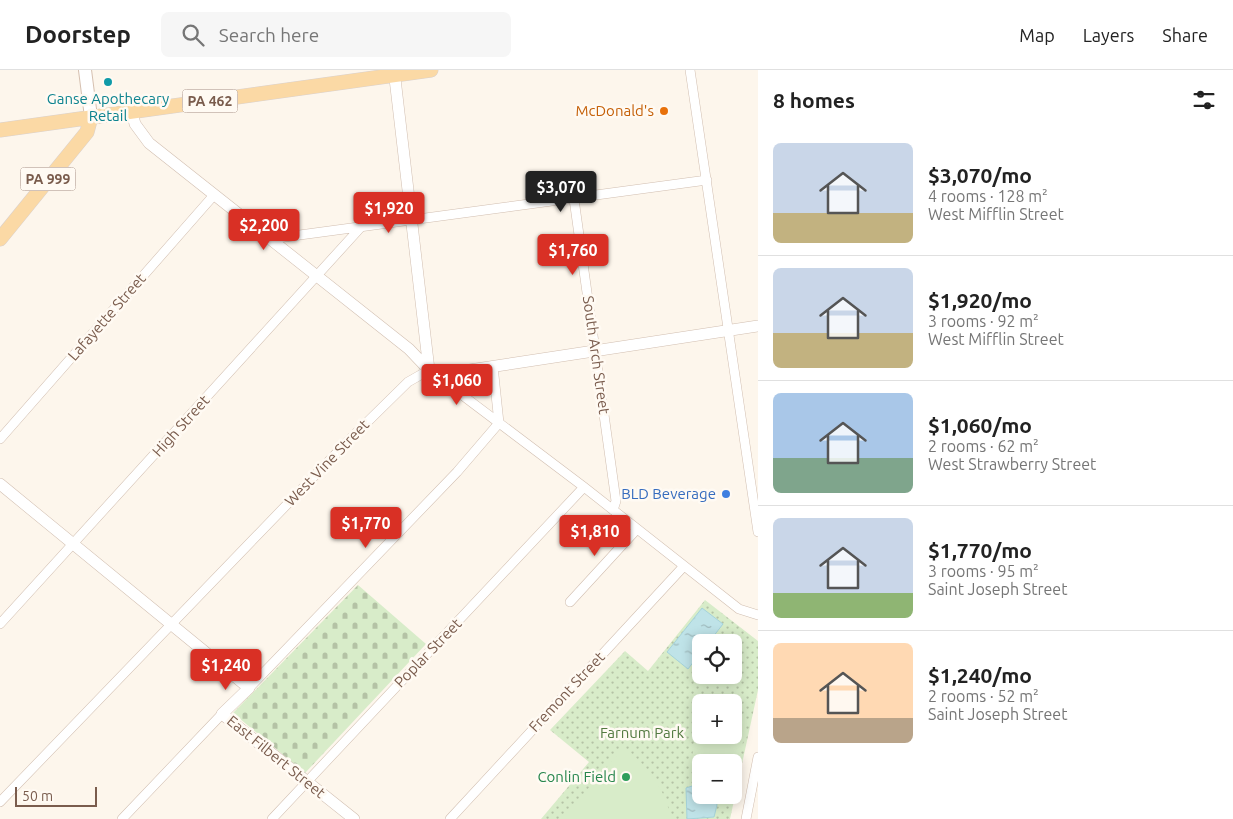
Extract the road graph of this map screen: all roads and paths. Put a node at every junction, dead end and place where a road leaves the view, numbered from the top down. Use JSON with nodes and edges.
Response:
{"nodes":[{"id":1,"x":85,"y":70,"type":"edge"},
{"id":2,"x":431,"y":70,"type":"edge"},
{"id":3,"x":690,"y":70,"type":"edge"},
{"id":4,"x":395,"y":72,"type":"edge"},
{"id":5,"x":132,"y":112,"type":"junction"},
{"id":6,"x":91,"y":117,"type":"junction"},
{"id":7,"x":0,"y":130,"type":"edge"},
{"id":8,"x":707,"y":180,"type":"junction"},
{"id":9,"x":214,"y":195,"type":"junction"},
{"id":10,"x":574,"y":199,"type":"junction"},
{"id":11,"x":412,"y":220,"type":"junction"},
{"id":12,"x":361,"y":227,"type":"junction"},
{"id":13,"x":0,"y":239,"type":"edge"},
{"id":14,"x":270,"y":239,"type":"junction"},
{"id":15,"x":317,"y":276,"type":"junction"},
{"id":16,"x":758,"y":326,"type":"edge"},
{"id":17,"x":729,"y":330,"type":"junction"},
{"id":18,"x":595,"y":350,"type":"junction"},
{"id":19,"x":493,"y":366,"type":"junction"},
{"id":20,"x":429,"y":370,"type":"junction"},
{"id":21,"x":499,"y":424,"type":"junction"},
{"id":22,"x":0,"y":439,"type":"edge"},
{"id":23,"x":0,"y":484,"type":"edge"},
{"id":24,"x":584,"y":487,"type":"junction"},
{"id":25,"x":614,"y":510,"type":"junction"},
{"id":26,"x":637,"y":529,"type":"junction"},
{"id":27,"x":758,"y":532,"type":"edge"},
{"id":28,"x":74,"y":545,"type":"junction"},
{"id":29,"x":684,"y":566,"type":"junction"},
{"id":30,"x":570,"y":602,"type":"dead end"},
{"id":31,"x":758,"y":615,"type":"edge"},
{"id":32,"x":0,"y":624,"type":"edge"},
{"id":33,"x":170,"y":624,"type":"junction"},
{"id":34,"x":249,"y":688,"type":"junction"},
{"id":35,"x":222,"y":714,"type":"junction"},
{"id":36,"x":758,"y":757,"type":"edge"},
{"id":37,"x":305,"y":782,"type":"junction"},
{"id":38,"x":0,"y":802,"type":"edge"},
{"id":39,"x":122,"y":819,"type":"edge"},
{"id":40,"x":272,"y":819,"type":"edge"},
{"id":41,"x":354,"y":819,"type":"edge"},
{"id":42,"x":450,"y":819,"type":"edge"},
{"id":43,"x":746,"y":819,"type":"edge"}],
"edges":[{"from":1,"to":6,"type":"main road"},
{"from":2,"to":4,"type":"main road","number":"PA 462"},
{"from":3,"to":8,"type":"street"},
{"from":4,"to":5,"type":"main road","number":"PA 462"},
{"from":4,"to":11,"type":"street"},
{"from":5,"to":6,"type":"main road","number":"PA 462"},
{"from":5,"to":9,"type":"street"},
{"from":6,"to":7,"type":"main road","number":"PA 462"},
{"from":6,"to":13,"type":"main road","number":"PA 999"},
{"from":8,"to":10,"type":"street"},
{"from":8,"to":17,"type":"street"},
{"from":9,"to":14,"type":"street"},
{"from":9,"to":22,"type":"street","name":"Lafayette Street"},
{"from":10,"to":11,"type":"street"},
{"from":10,"to":18,"type":"street","name":"South Arch Street"},
{"from":11,"to":12,"type":"street"},
{"from":11,"to":20,"type":"street"},
{"from":12,"to":14,"type":"street"},
{"from":12,"to":15,"type":"street","name":"High Street"},
{"from":14,"to":15,"type":"street"},
{"from":15,"to":20,"type":"street"},
{"from":15,"to":28,"type":"street","name":"High Street"},
{"from":16,"to":17,"type":"street"},
{"from":17,"to":18,"type":"street"},
{"from":17,"to":27,"type":"street"},
{"from":18,"to":19,"type":"street"},
{"from":18,"to":25,"type":"street","name":"South Arch Street"},
{"from":19,"to":20,"type":"street"},
{"from":19,"to":21,"type":"street"},
{"from":20,"to":21,"type":"street"},
{"from":20,"to":33,"type":"street","name":"West Vine Street"},
{"from":21,"to":24,"type":"street"},
{"from":21,"to":34,"type":"street"},
{"from":23,"to":28,"type":"street"},
{"from":24,"to":25,"type":"street"},
{"from":24,"to":37,"type":"street","name":"Poplar Street"},
{"from":25,"to":26,"type":"street"},
{"from":26,"to":29,"type":"street"},
{"from":26,"to":30,"type":"street"},
{"from":28,"to":32,"type":"street","name":"High Street"},
{"from":28,"to":33,"type":"street"},
{"from":29,"to":31,"type":"street"},
{"from":29,"to":42,"type":"street","name":"Fremont Street"},
{"from":33,"to":34,"type":"street"},
{"from":33,"to":38,"type":"street","name":"West Vine Street"},
{"from":34,"to":35,"type":"street"},
{"from":35,"to":37,"type":"street","name":"East Filbert Street"},
{"from":35,"to":39,"type":"street"},
{"from":36,"to":43,"type":"street"},
{"from":37,"to":40,"type":"street","name":"Poplar Street"},
{"from":37,"to":41,"type":"street","name":"East Filbert Street"}]}
